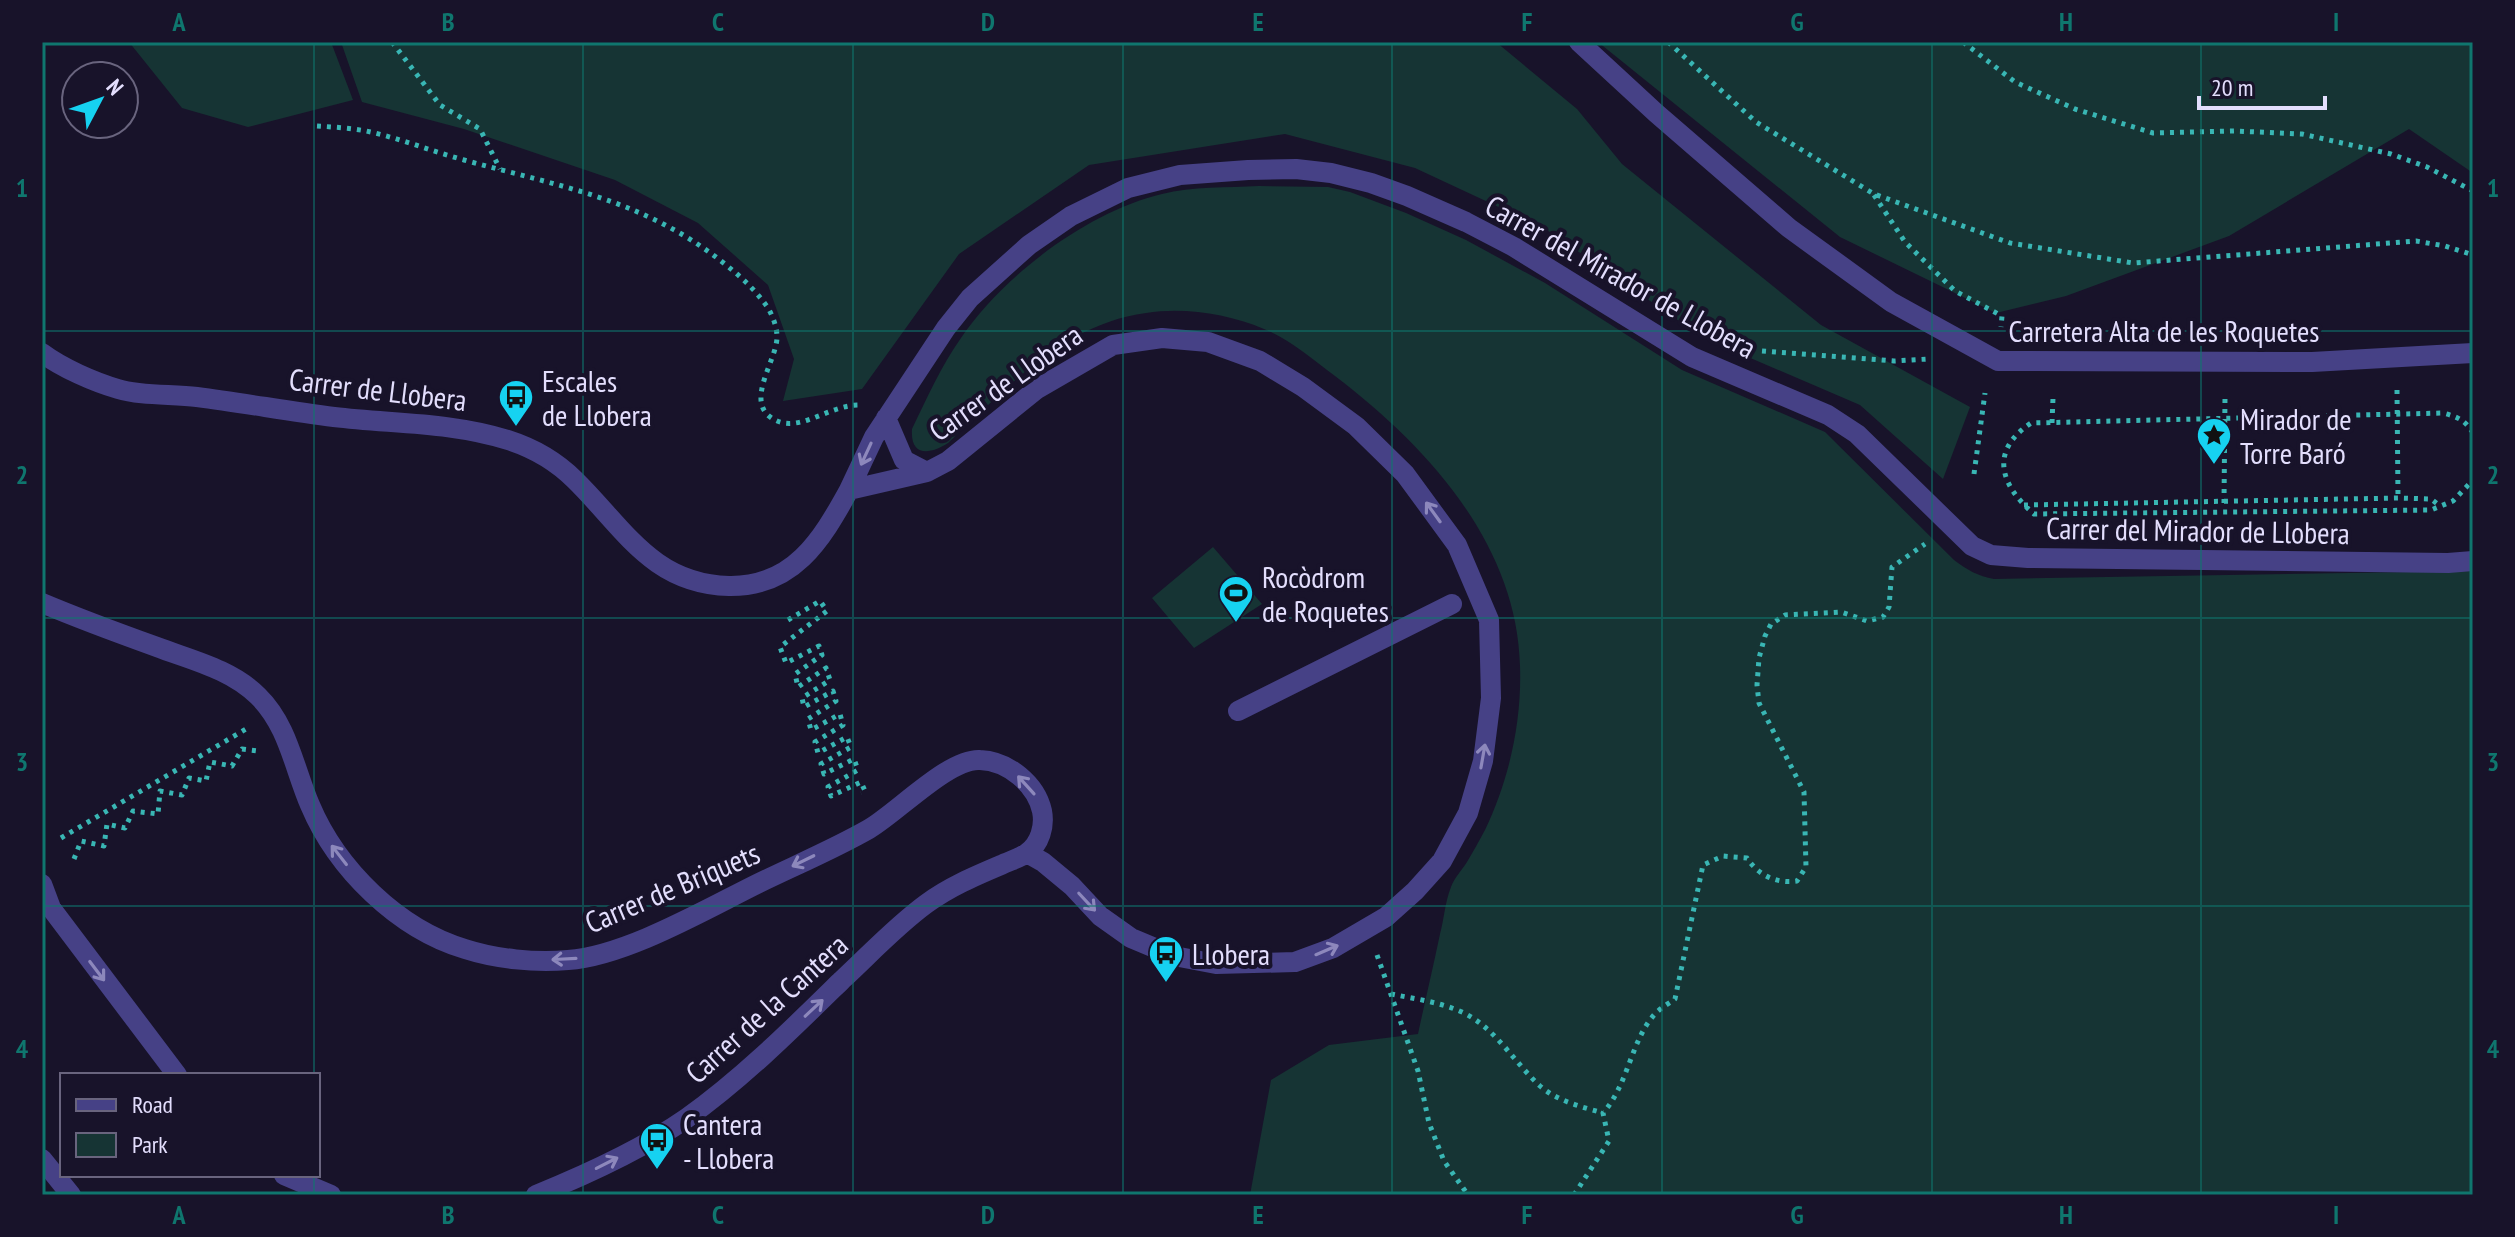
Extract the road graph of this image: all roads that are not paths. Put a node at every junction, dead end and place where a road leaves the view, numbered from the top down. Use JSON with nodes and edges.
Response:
{"nodes":[{"id":1,"x":1579,"y":42,"type":"edge"},
{"id":2,"x":42,"y":353,"type":"edge"},
{"id":3,"x":2473,"y":353,"type":"edge"},
{"id":4,"x":886,"y":418,"type":"junction"},
{"id":5,"x":927,"y":472,"type":"junction"},
{"id":6,"x":849,"y":490,"type":"junction"},
{"id":7,"x":2473,"y":561,"type":"edge"},
{"id":8,"x":42,"y":603,"type":"edge"},
{"id":9,"x":1452,"y":604,"type":"dead end"},
{"id":10,"x":1238,"y":711,"type":"dead end"},
{"id":11,"x":1027,"y":853,"type":"junction"},
{"id":12,"x":42,"y":884,"type":"edge"},
{"id":13,"x":46,"y":913,"type":"edge"},
{"id":14,"x":175,"y":1073,"type":"edge"},
{"id":15,"x":42,"y":1159,"type":"edge"},
{"id":16,"x":289,"y":1177,"type":"edge"},
{"id":17,"x":71,"y":1195,"type":"edge"},
{"id":18,"x":331,"y":1195,"type":"edge"},
{"id":19,"x":536,"y":1195,"type":"edge"}],
"edges":[{"from":1,"to":3,"type":"street","name":"Carretera Alta de les Roquetes"},
{"from":2,"to":6,"type":"street","name":"Carrer de Llobera"},
{"from":4,"to":5,"type":"street"},
{"from":4,"to":6,"type":"street","name":"Carrer del Mirador de Llobera","one_way":true},
{"from":4,"to":7,"type":"street","name":"Carrer del Mirador de Llobera"},
{"from":5,"to":6,"type":"street","name":"Carrer de Llobera"},
{"from":11,"to":5,"type":"street","name":"Carrer de Llobera","one_way":true},
{"from":11,"to":8,"type":"street","name":"Carrer de Briquets","one_way":true},
{"from":9,"to":10,"type":"street"},
{"from":19,"to":11,"type":"street","name":"Carrer de la Cantera","one_way":true},
{"from":12,"to":13,"type":"street"},
{"from":13,"to":14,"type":"street","one_way":true},
{"from":15,"to":17,"type":"street"},
{"from":16,"to":18,"type":"street"}]}
